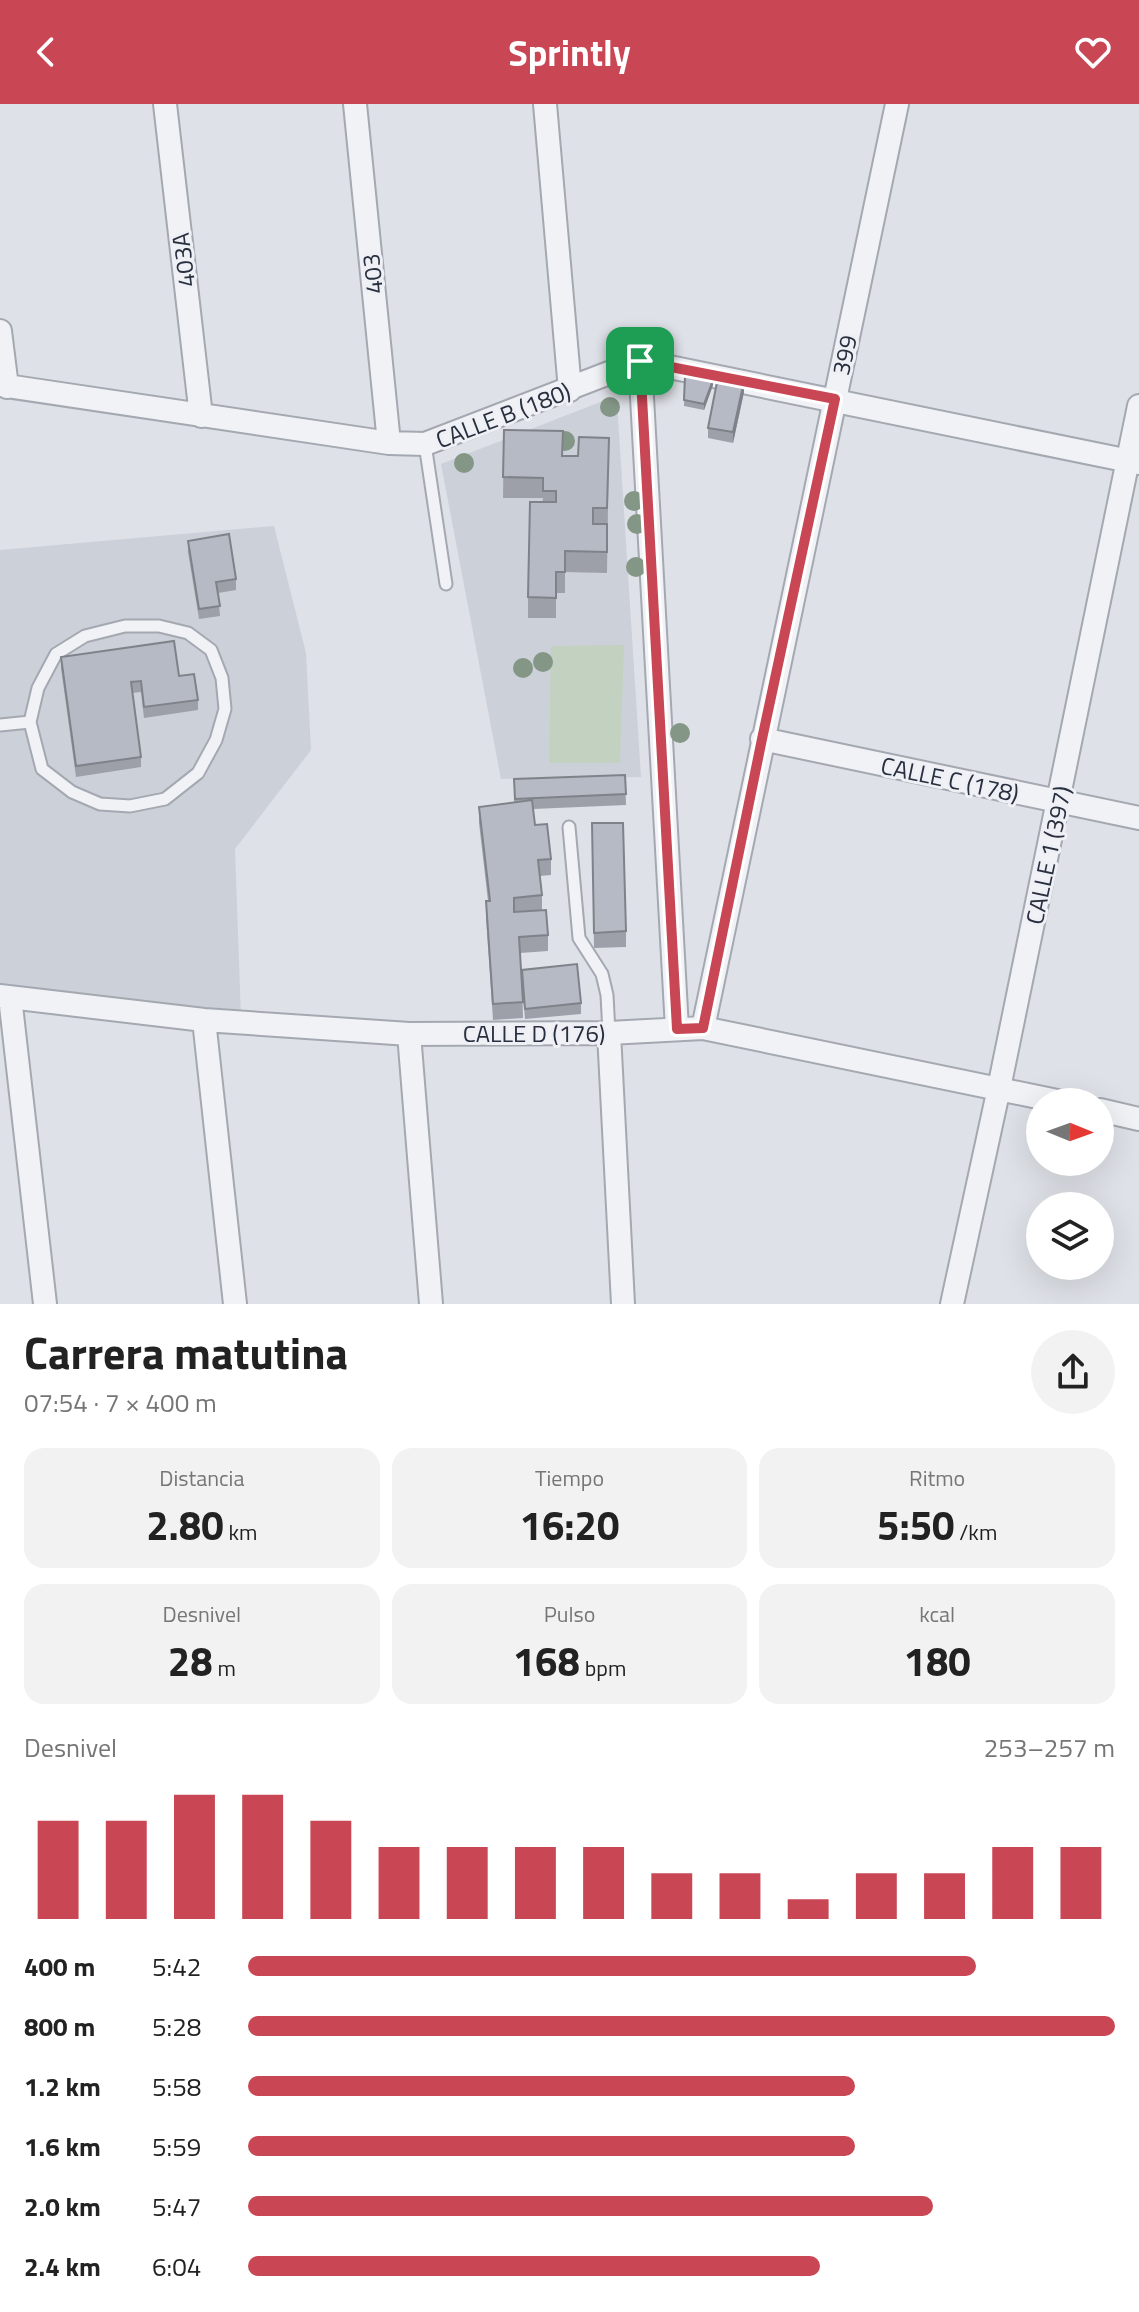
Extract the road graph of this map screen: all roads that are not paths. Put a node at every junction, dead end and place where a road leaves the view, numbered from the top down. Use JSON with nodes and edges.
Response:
{"nodes":[{"id":1,"x":165,"y":104,"type":"edge"},
{"id":2,"x":355,"y":104,"type":"edge"},
{"id":3,"x":545,"y":104,"type":"edge"},
{"id":4,"x":897,"y":104,"type":"edge"},
{"id":5,"x":0,"y":331,"type":"edge"},
{"id":6,"x":640,"y":361,"type":"junction"},
{"id":7,"x":4,"y":386,"type":"edge"},
{"id":8,"x":570,"y":390,"type":"junction"},
{"id":9,"x":835,"y":399,"type":"junction"},
{"id":10,"x":1139,"y":406,"type":"edge"},
{"id":11,"x":201,"y":416,"type":"junction"},
{"id":12,"x":389,"y":443,"type":"junction"},
{"id":13,"x":425,"y":444,"type":"junction"},
{"id":14,"x":1133,"y":461,"type":"edge"},
{"id":15,"x":446,"y":584,"type":"dead end"},
{"id":16,"x":30,"y":722,"type":"junction"},
{"id":17,"x":0,"y":725,"type":"edge"},
{"id":18,"x":762,"y":739,"type":"junction"},
{"id":19,"x":1059,"y":801,"type":"junction"},
{"id":20,"x":1139,"y":818,"type":"edge"},
{"id":21,"x":569,"y":827,"type":"dead end"},
{"id":22,"x":5,"y":997,"type":"edge"},
{"id":23,"x":204,"y":1020,"type":"junction"},
{"id":24,"x":703,"y":1028,"type":"junction"},
{"id":25,"x":677,"y":1029,"type":"junction"},
{"id":26,"x":609,"y":1033,"type":"junction"},
{"id":27,"x":409,"y":1034,"type":"junction"},
{"id":28,"x":999,"y":1088,"type":"junction"},
{"id":29,"x":1026,"y":1094,"type":"edge"},
{"id":30,"x":1114,"y":1113,"type":"edge"},
{"id":31,"x":1139,"y":1119,"type":"edge"},
{"id":32,"x":45,"y":1304,"type":"edge"},
{"id":33,"x":235,"y":1304,"type":"edge"},
{"id":34,"x":431,"y":1304,"type":"edge"},
{"id":35,"x":623,"y":1304,"type":"edge"},
{"id":36,"x":952,"y":1304,"type":"edge"}],
"edges":[{"from":1,"to":11,"type":"street","name":"403A"},
{"from":2,"to":12,"type":"street","name":"403"},
{"from":3,"to":8,"type":"street"},
{"from":4,"to":9,"type":"street","name":"399"},
{"from":5,"to":7,"type":"street"},
{"from":6,"to":8,"type":"street","name":"CALLE B (180)"},
{"from":6,"to":9,"type":"street"},
{"from":6,"to":25,"type":"street"},
{"from":7,"to":11,"type":"street","name":"CALLE B (180)"},
{"from":8,"to":13,"type":"street","name":"CALLE B (180)"},
{"from":9,"to":14,"type":"street"},
{"from":9,"to":18,"type":"street","name":"399"},
{"from":10,"to":14,"type":"street","name":"CALLE 1 (397)"},
{"from":11,"to":12,"type":"street","name":"CALLE B (180)"},
{"from":12,"to":13,"type":"street","name":"CALLE B (180)"},
{"from":13,"to":15,"type":"lane"},
{"from":14,"to":19,"type":"street","name":"CALLE 1 (397)"},
{"from":16,"to":16,"type":"lane"},
{"from":16,"to":17,"type":"lane"},
{"from":18,"to":19,"type":"street","name":"CALLE C (178)"},
{"from":18,"to":24,"type":"street","name":"399"},
{"from":19,"to":20,"type":"street","name":"CALLE C (178)"},
{"from":19,"to":28,"type":"street","name":"CALLE 1 (397)"},
{"from":21,"to":26,"type":"lane"},
{"from":22,"to":23,"type":"street","name":"CALLE D (176)"},
{"from":22,"to":32,"type":"street"},
{"from":23,"to":27,"type":"street","name":"CALLE D (176)"},
{"from":23,"to":33,"type":"street"},
{"from":24,"to":25,"type":"street","name":"CALLE D (176)"},
{"from":24,"to":28,"type":"street","name":"CALLE D (176)"},
{"from":25,"to":26,"type":"street","name":"CALLE D (176)"},
{"from":26,"to":27,"type":"street","name":"CALLE D (176)"},
{"from":26,"to":35,"type":"street"},
{"from":27,"to":34,"type":"street"},
{"from":28,"to":29,"type":"street","name":"CALLE D (176)"},
{"from":28,"to":36,"type":"street","name":"CALLE 1 (397)"},
{"from":30,"to":31,"type":"street"}]}
